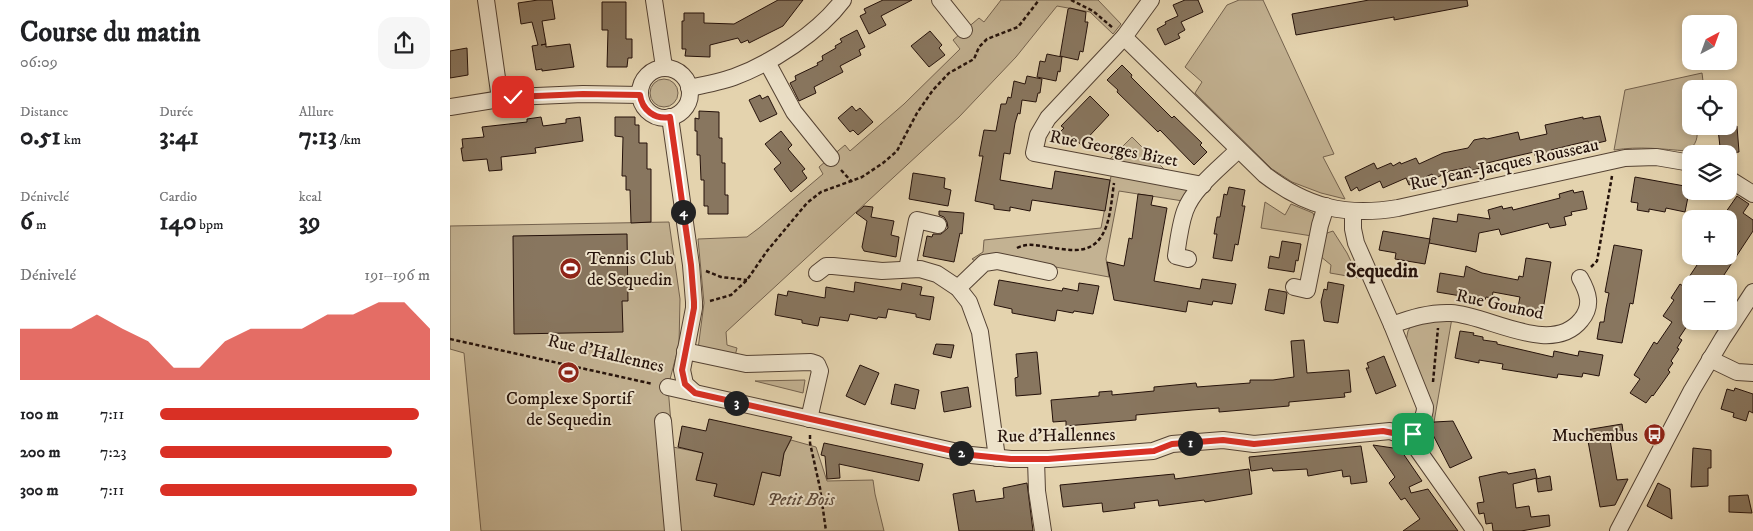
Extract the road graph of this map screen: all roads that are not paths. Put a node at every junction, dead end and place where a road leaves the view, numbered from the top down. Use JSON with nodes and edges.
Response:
{"nodes":[{"id":1,"x":486,"y":0,"type":"edge"},
{"id":2,"x":654,"y":0,"type":"edge"},
{"id":3,"x":843,"y":0,"type":"edge"},
{"id":4,"x":940,"y":0,"type":"edge"},
{"id":5,"x":1151,"y":0,"type":"edge"},
{"id":6,"x":964,"y":30,"type":"dead end"},
{"id":7,"x":1124,"y":37,"type":"junction"},
{"id":8,"x":767,"y":62,"type":"junction"},
{"id":9,"x":664,"y":67,"type":"junction"},
{"id":10,"x":690,"y":88,"type":"junction"},
{"id":11,"x":640,"y":95,"type":"junction"},
{"id":12,"x":500,"y":99,"type":"junction"},
{"id":13,"x":450,"y":107,"type":"edge"},
{"id":14,"x":670,"y":117,"type":"junction"},
{"id":15,"x":1238,"y":150,"type":"junction"},
{"id":16,"x":830,"y":158,"type":"dead end"},
{"id":17,"x":1682,"y":162,"type":"edge"},
{"id":18,"x":1737,"y":184,"type":"edge"},
{"id":19,"x":1202,"y":185,"type":"junction"},
{"id":20,"x":1753,"y":194,"type":"edge"},
{"id":21,"x":1326,"y":206,"type":"junction"},
{"id":22,"x":1353,"y":212,"type":"junction"},
{"id":23,"x":938,"y":225,"type":"dead end"},
{"id":24,"x":1188,"y":259,"type":"dead end"},
{"id":25,"x":907,"y":269,"type":"junction"},
{"id":26,"x":1049,"y":272,"type":"dead end"},
{"id":27,"x":816,"y":273,"type":"dead end"},
{"id":28,"x":1580,"y":278,"type":"road end"},
{"id":29,"x":1294,"y":287,"type":"dead end"},
{"id":30,"x":958,"y":288,"type":"junction"},
{"id":31,"x":1753,"y":292,"type":"edge"},
{"id":32,"x":1392,"y":325,"type":"junction"},
{"id":33,"x":685,"y":351,"type":"junction"},
{"id":34,"x":1710,"y":359,"type":"junction"},
{"id":35,"x":1753,"y":373,"type":"edge"},
{"id":36,"x":668,"y":387,"type":"road end"},
{"id":37,"x":695,"y":393,"type":"junction"},
{"id":38,"x":809,"y":419,"type":"junction"},
{"id":39,"x":663,"y":421,"type":"dead end"},
{"id":40,"x":1410,"y":440,"type":"junction"},
{"id":41,"x":997,"y":458,"type":"junction"},
{"id":42,"x":1036,"y":460,"type":"junction"},
{"id":43,"x":673,"y":531,"type":"edge"},
{"id":44,"x":1043,"y":531,"type":"edge"},
{"id":45,"x":1475,"y":531,"type":"edge"},
{"id":46,"x":1618,"y":531,"type":"edge"}],
"edges":[{"from":1,"to":12,"type":"street"},
{"from":2,"to":9,"type":"street"},
{"from":3,"to":8,"type":"street"},
{"from":4,"to":6,"type":"street"},
{"from":5,"to":7,"type":"street","name":"Rue Georges Bizet"},
{"from":7,"to":15,"type":"street","name":"Rue Jean-Jacques Rousseau"},
{"from":7,"to":19,"type":"street","name":"Rue Georges Bizet"},
{"from":8,"to":10,"type":"street"},
{"from":8,"to":16,"type":"street"},
{"from":9,"to":10,"type":"street"},
{"from":9,"to":11,"type":"street"},
{"from":10,"to":14,"type":"street"},
{"from":11,"to":12,"type":"street"},
{"from":11,"to":14,"type":"street"},
{"from":12,"to":13,"type":"street"},
{"from":14,"to":33,"type":"street"},
{"from":15,"to":19,"type":"street"},
{"from":15,"to":21,"type":"street","name":"Rue Jean-Jacques Rousseau"},
{"from":17,"to":22,"type":"street","name":"Rue Jean-Jacques Rousseau"},
{"from":18,"to":20,"type":"street"},
{"from":19,"to":24,"type":"street"},
{"from":21,"to":22,"type":"street","name":"Rue Jean-Jacques Rousseau"},
{"from":21,"to":29,"type":"street"},
{"from":22,"to":32,"type":"street"},
{"from":23,"to":25,"type":"street"},
{"from":25,"to":27,"type":"street"},
{"from":25,"to":30,"type":"street"},
{"from":26,"to":30,"type":"street"},
{"from":28,"to":32,"type":"street","name":"Rue Gounod"},
{"from":30,"to":41,"type":"street"},
{"from":31,"to":34,"type":"street"},
{"from":32,"to":40,"type":"street"},
{"from":33,"to":37,"type":"street"},
{"from":33,"to":38,"type":"street"},
{"from":34,"to":35,"type":"street"},
{"from":34,"to":46,"type":"street"},
{"from":36,"to":37,"type":"street","name":"Rue d'Hallennes"},
{"from":37,"to":38,"type":"street","name":"Rue d'Hallennes"},
{"from":38,"to":41,"type":"street","name":"Rue d'Hallennes"},
{"from":39,"to":43,"type":"street"},
{"from":40,"to":42,"type":"street","name":"Rue d'Hallennes"},
{"from":40,"to":45,"type":"street"},
{"from":41,"to":42,"type":"street","name":"Rue d'Hallennes"},
{"from":42,"to":44,"type":"street"}]}
